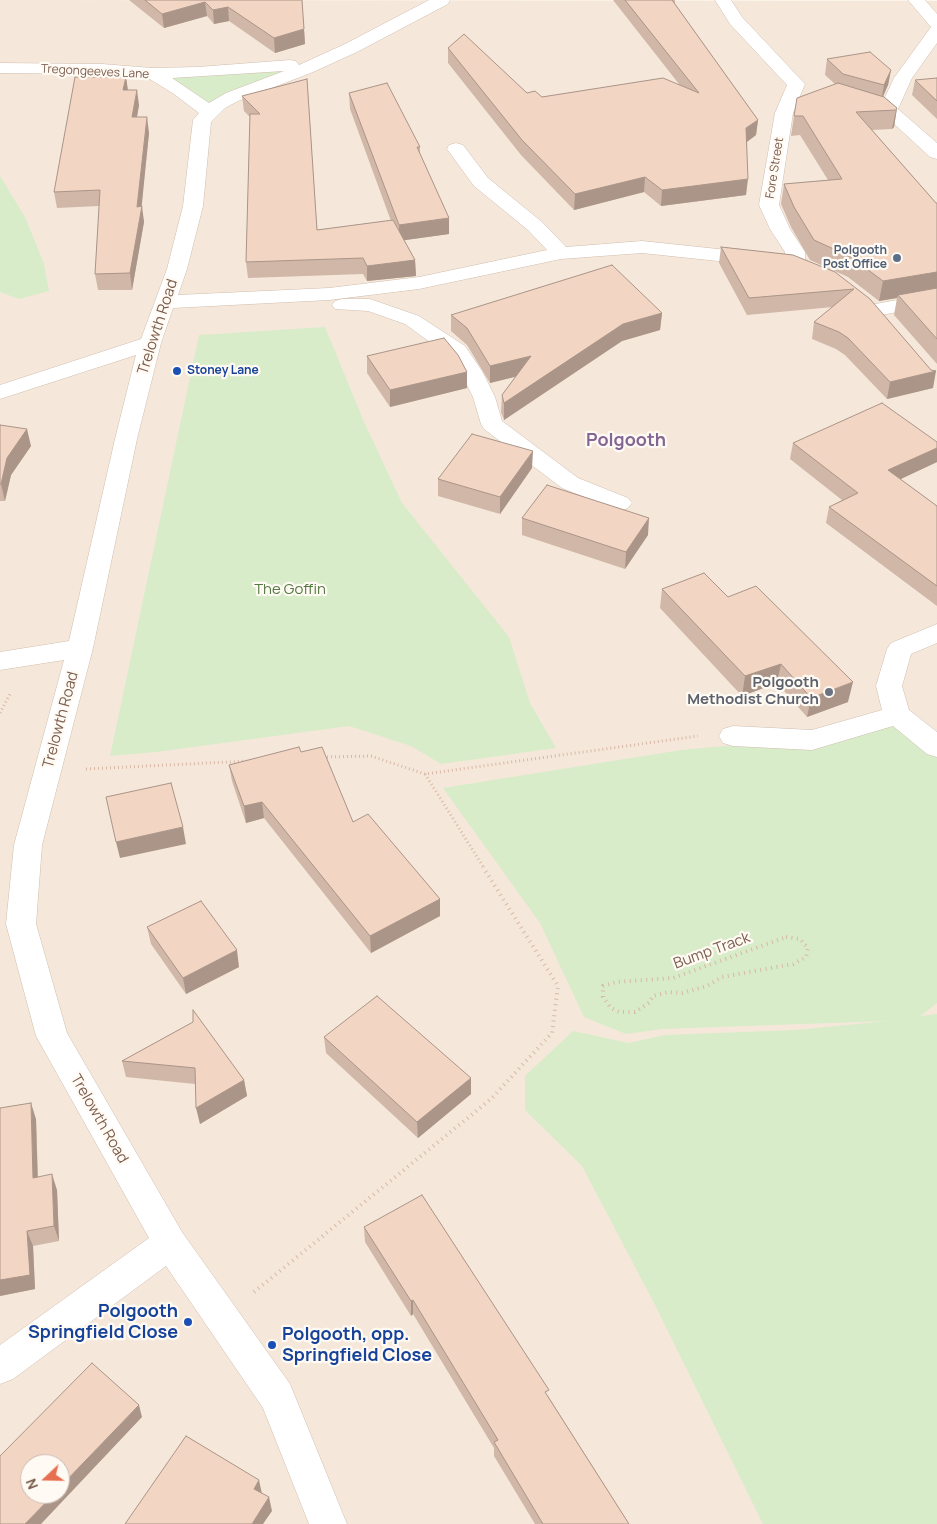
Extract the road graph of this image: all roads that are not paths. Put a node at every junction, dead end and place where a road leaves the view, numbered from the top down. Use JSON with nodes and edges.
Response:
{"nodes":[{"id":1,"x":442,"y":0,"type":"edge"},
{"id":2,"x":723,"y":0,"type":"edge"},
{"id":3,"x":916,"y":0,"type":"edge"},
{"id":4,"x":937,"y":24,"type":"edge"},
{"id":5,"x":937,"y":31,"type":"edge"},
{"id":6,"x":320,"y":62,"type":"junction"},
{"id":7,"x":0,"y":68,"type":"edge"},
{"id":8,"x":152,"y":73,"type":"junction"},
{"id":9,"x":870,"y":105,"type":"edge"},
{"id":10,"x":888,"y":110,"type":"junction"},
{"id":11,"x":209,"y":112,"type":"junction"},
{"id":12,"x":456,"y":149,"type":"dead end"},
{"id":13,"x":937,"y":153,"type":"edge"},
{"id":14,"x":561,"y":253,"type":"junction"},
{"id":15,"x":795,"y":263,"type":"junction"},
{"id":16,"x":840,"y":283,"type":"edge"},
{"id":17,"x":937,"y":299,"type":"edge"},
{"id":18,"x":164,"y":309,"type":"junction"},
{"id":19,"x":874,"y":311,"type":"edge"},
{"id":20,"x":150,"y":343,"type":"junction"},
{"id":21,"x":0,"y":392,"type":"edge"},
{"id":22,"x":620,"y":503,"type":"dead end"},
{"id":23,"x":937,"y":633,"type":"edge"},
{"id":24,"x":80,"y":648,"type":"junction"},
{"id":25,"x":0,"y":661,"type":"edge"},
{"id":26,"x":898,"y":715,"type":"junction"},
{"id":27,"x":733,"y":736,"type":"road end"},
{"id":28,"x":937,"y":746,"type":"edge"},
{"id":29,"x":170,"y":1243,"type":"junction"},
{"id":30,"x":0,"y":1367,"type":"edge"},
{"id":31,"x":328,"y":1524,"type":"edge"}],
"edges":[{"from":1,"to":6,"type":"street"},
{"from":2,"to":15,"type":"street","name":"Fore Street"},
{"from":3,"to":4,"type":"street"},
{"from":5,"to":10,"type":"street"},
{"from":6,"to":8,"type":"street"},
{"from":6,"to":11,"type":"street"},
{"from":7,"to":8,"type":"street","name":"Tregongeeves Lane"},
{"from":8,"to":11,"type":"street","name":"Tregongeeves Lane"},
{"from":9,"to":10,"type":"street"},
{"from":10,"to":13,"type":"street"},
{"from":11,"to":18,"type":"street","name":"Trelowth Road"},
{"from":12,"to":14,"type":"street"},
{"from":14,"to":15,"type":"street"},
{"from":14,"to":18,"type":"street"},
{"from":15,"to":16,"type":"street"},
{"from":17,"to":19,"type":"street"},
{"from":18,"to":20,"type":"street","name":"Trelowth Road"},
{"from":18,"to":22,"type":"street"},
{"from":20,"to":21,"type":"street"},
{"from":20,"to":24,"type":"street","name":"Trelowth Road"},
{"from":23,"to":26,"type":"street"},
{"from":24,"to":25,"type":"street"},
{"from":24,"to":29,"type":"street","name":"Trelowth Road"},
{"from":26,"to":27,"type":"street"},
{"from":26,"to":28,"type":"street"},
{"from":29,"to":30,"type":"street"},
{"from":29,"to":31,"type":"street","name":"Trelowth Road"}]}
